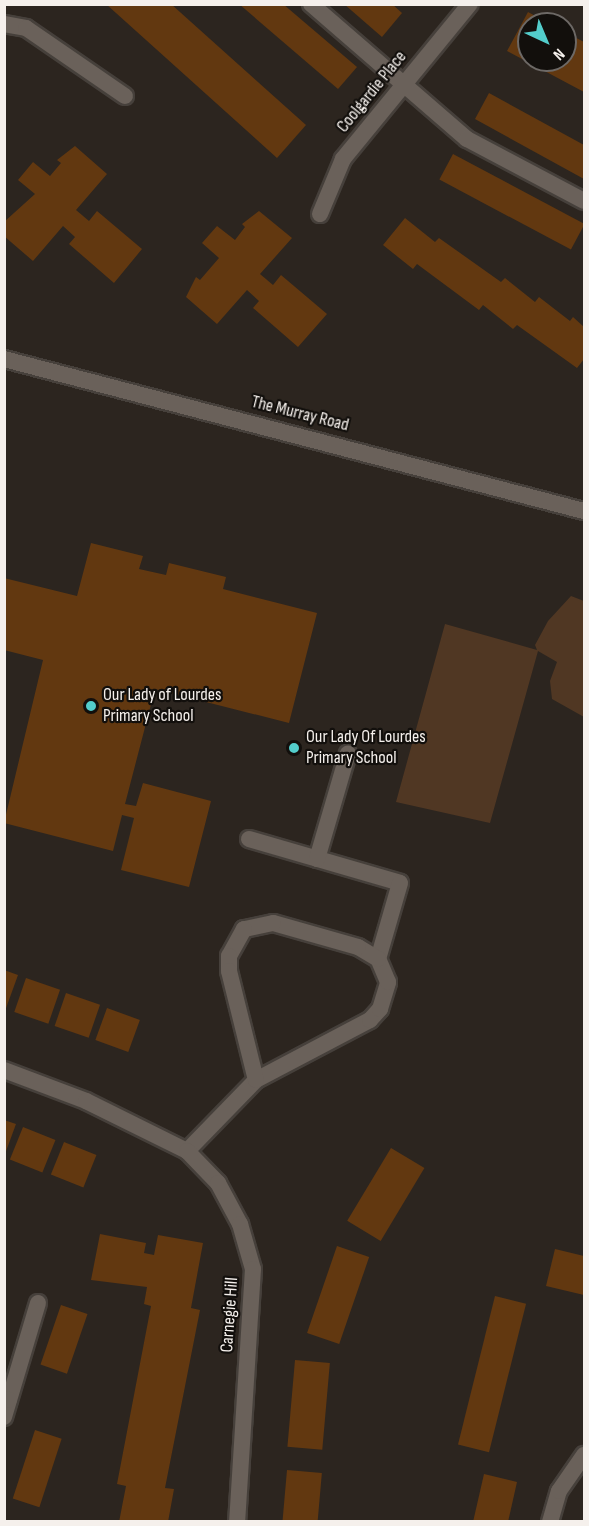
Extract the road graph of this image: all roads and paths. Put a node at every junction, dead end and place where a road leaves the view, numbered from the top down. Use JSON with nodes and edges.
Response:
{"nodes":[{"id":1,"x":310,"y":4,"type":"edge"},
{"id":2,"x":470,"y":4,"type":"edge"},
{"id":3,"x":4,"y":24,"type":"edge"},
{"id":4,"x":403,"y":85,"type":"junction"},
{"id":5,"x":125,"y":96,"type":"dead end"},
{"id":6,"x":585,"y":201,"type":"edge"},
{"id":7,"x":320,"y":214,"type":"dead end"},
{"id":8,"x":4,"y":359,"type":"edge"},
{"id":9,"x":585,"y":512,"type":"edge"},
{"id":10,"x":348,"y":753,"type":"dead end"},
{"id":11,"x":249,"y":839,"type":"dead end"},
{"id":12,"x":317,"y":859,"type":"junction"},
{"id":13,"x":378,"y":958,"type":"junction"},
{"id":14,"x":4,"y":1070,"type":"edge"},
{"id":15,"x":256,"y":1080,"type":"junction"},
{"id":16,"x":186,"y":1151,"type":"junction"},
{"id":17,"x":38,"y":1303,"type":"dead end"},
{"id":18,"x":7,"y":1399,"type":"edge"},
{"id":19,"x":4,"y":1417,"type":"edge"},
{"id":20,"x":585,"y":1455,"type":"edge"},
{"id":21,"x":237,"y":1521,"type":"edge"},
{"id":22,"x":550,"y":1521,"type":"edge"}],
"edges":[{"from":1,"to":4,"type":"street"},
{"from":2,"to":4,"type":"street","name":"Coolgardie Place"},
{"from":3,"to":5,"type":"street"},
{"from":4,"to":6,"type":"street"},
{"from":4,"to":7,"type":"street","name":"Coolgardie Place"},
{"from":8,"to":9,"type":"street","name":"The Murray Road"},
{"from":10,"to":12,"type":"street"},
{"from":11,"to":12,"type":"street"},
{"from":12,"to":13,"type":"street"},
{"from":13,"to":15,"type":"street"},
{"from":13,"to":15,"type":"street"},
{"from":14,"to":16,"type":"street","name":"Carnegie Hill"},
{"from":15,"to":16,"type":"street"},
{"from":16,"to":21,"type":"street","name":"Carnegie Hill"},
{"from":17,"to":18,"type":"street"},
{"from":18,"to":19,"type":"street"},
{"from":20,"to":22,"type":"street"}]}
